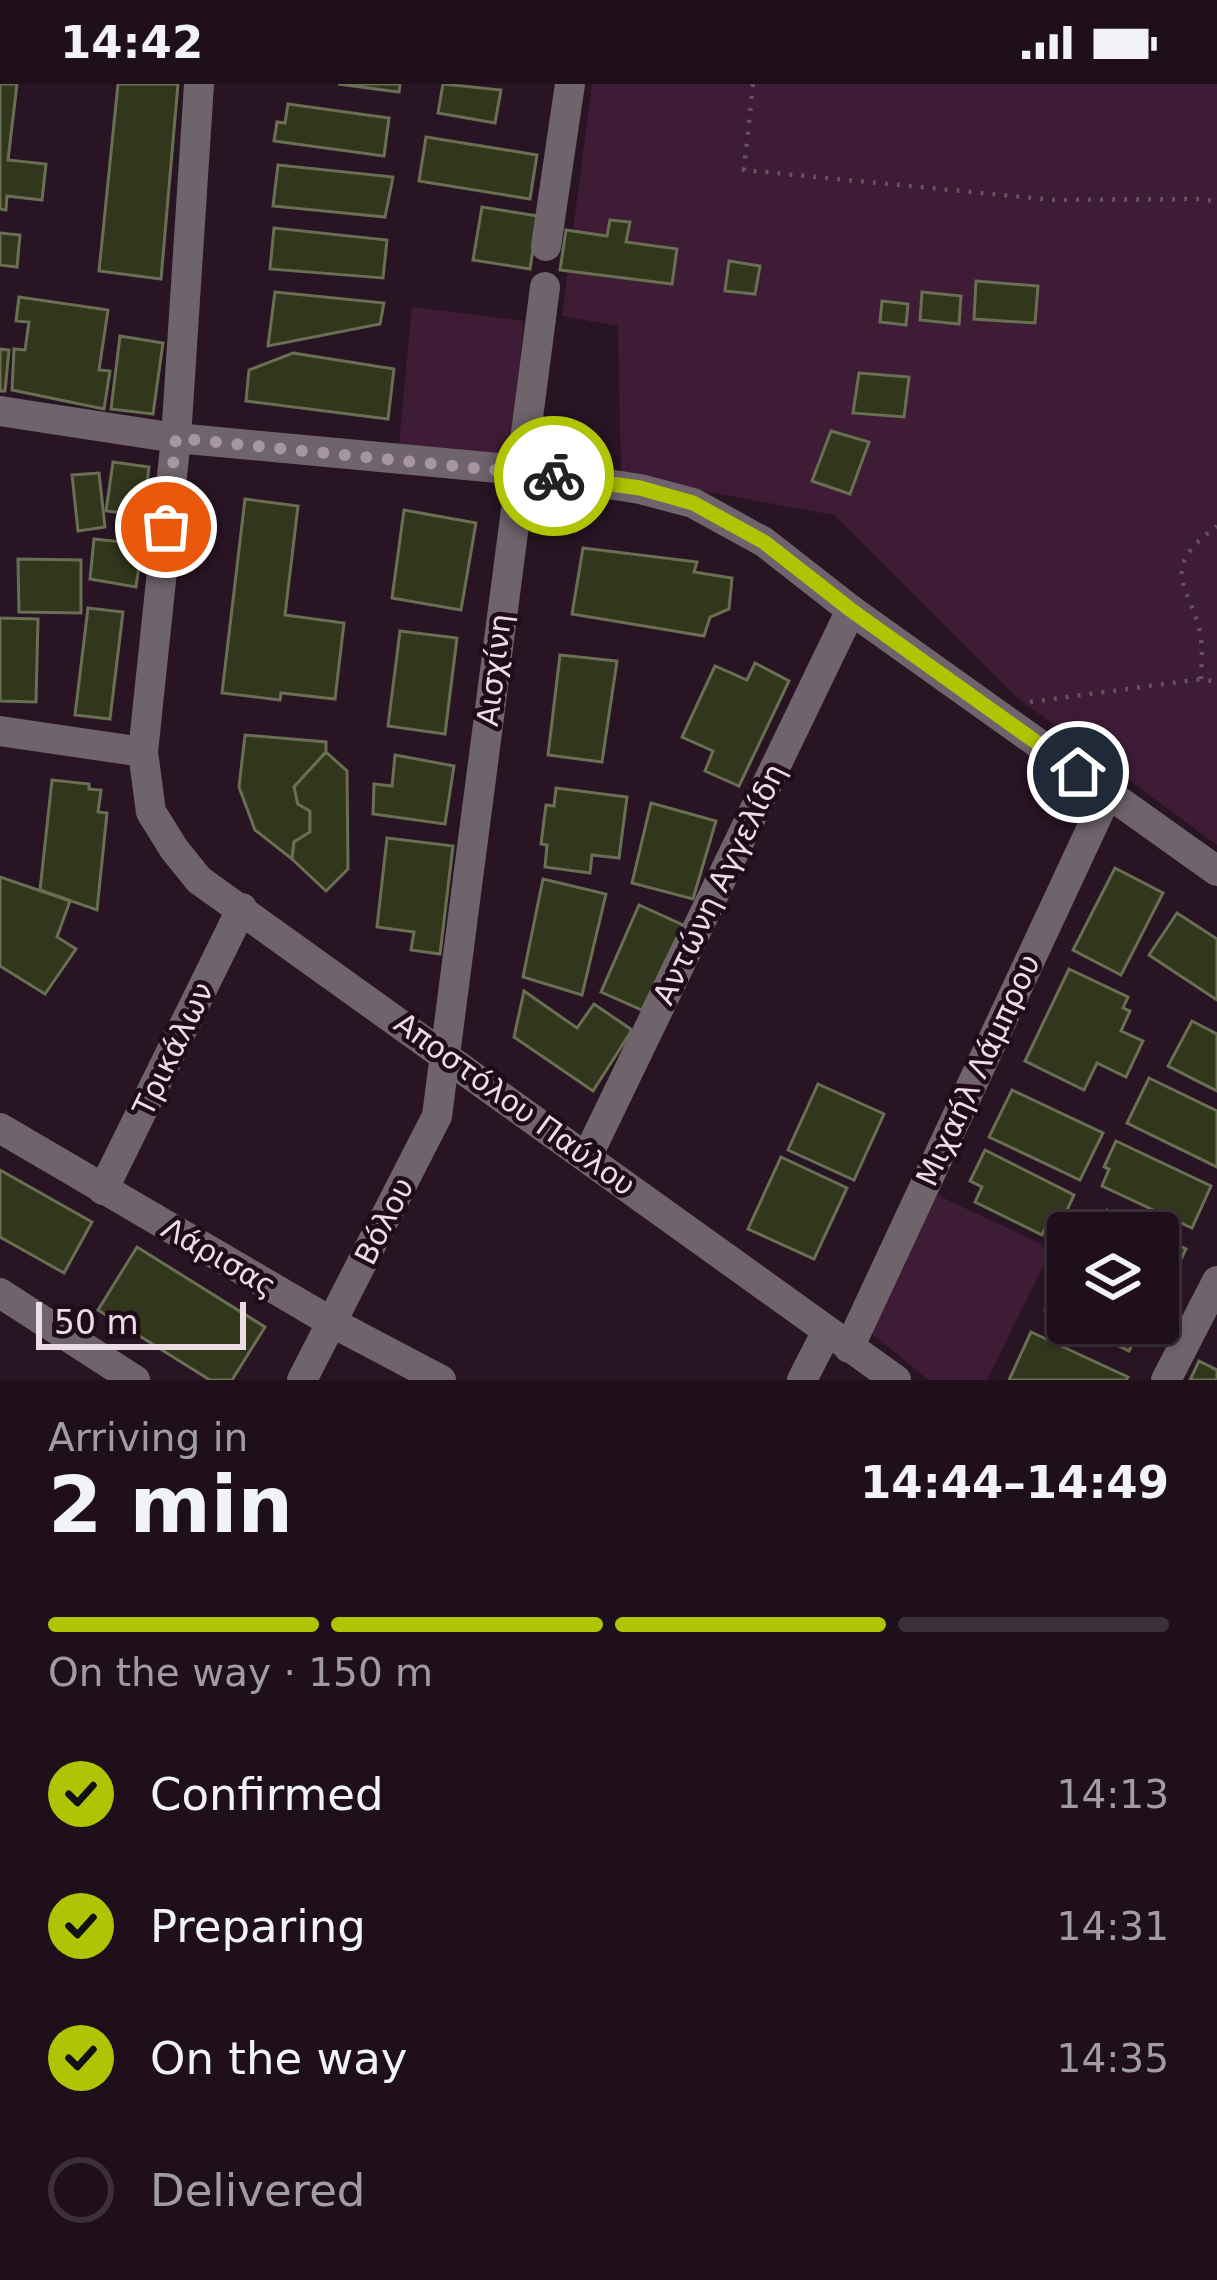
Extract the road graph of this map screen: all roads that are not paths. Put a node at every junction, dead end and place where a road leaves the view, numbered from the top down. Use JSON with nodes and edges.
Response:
{"nodes":[{"id":1,"x":199,"y":84,"type":"edge"},
{"id":2,"x":570,"y":84,"type":"edge"},
{"id":3,"x":546,"y":246,"type":"dead end"},
{"id":4,"x":545,"y":287,"type":"dead end"},
{"id":5,"x":0,"y":411,"type":"edge"},
{"id":6,"x":176,"y":438,"type":"junction"},
{"id":7,"x":519,"y":470,"type":"junction"},
{"id":8,"x":851,"y":610,"type":"junction"},
{"id":9,"x":0,"y":731,"type":"edge"},
{"id":10,"x":142,"y":752,"type":"junction"},
{"id":11,"x":1108,"y":794,"type":"junction"},
{"id":12,"x":1217,"y":871,"type":"edge"},
{"id":13,"x":242,"y":908,"type":"junction"},
{"id":14,"x":446,"y":1054,"type":"junction"},
{"id":15,"x":0,"y":1128,"type":"edge"},
{"id":16,"x":587,"y":1157,"type":"junction"},
{"id":17,"x":104,"y":1190,"type":"junction"},
{"id":18,"x":1217,"y":1281,"type":"edge"},
{"id":19,"x":0,"y":1293,"type":"edge"},
{"id":20,"x":333,"y":1323,"type":"junction"},
{"id":21,"x":838,"y":1339,"type":"junction"},
{"id":22,"x":135,"y":1380,"type":"edge"},
{"id":23,"x":302,"y":1380,"type":"edge"},
{"id":24,"x":441,"y":1380,"type":"edge"},
{"id":25,"x":802,"y":1380,"type":"edge"},
{"id":26,"x":896,"y":1380,"type":"edge"},
{"id":27,"x":1166,"y":1380,"type":"edge"}],
"edges":[{"from":1,"to":6,"type":"street"},
{"from":2,"to":3,"type":"street"},
{"from":4,"to":7,"type":"street","name":"Αισχίνη"},
{"from":5,"to":6,"type":"street"},
{"from":6,"to":7,"type":"street"},
{"from":6,"to":10,"type":"street"},
{"from":7,"to":8,"type":"street"},
{"from":7,"to":14,"type":"street","name":"Αισχίνη"},
{"from":8,"to":11,"type":"street"},
{"from":8,"to":16,"type":"street","name":"Αντώνη Αγγελίδη"},
{"from":9,"to":10,"type":"street"},
{"from":10,"to":13,"type":"street","name":"Αποστόλου Παύλου"},
{"from":11,"to":12,"type":"street"},
{"from":11,"to":21,"type":"street","name":"Μιχαήλ Λάμπρου"},
{"from":13,"to":14,"type":"street","name":"Αποστόλου Παύλου"},
{"from":13,"to":17,"type":"street","name":"Τρικάλων"},
{"from":14,"to":16,"type":"street","name":"Αποστόλου Παύλου"},
{"from":14,"to":20,"type":"street","name":"Βόλου"},
{"from":15,"to":17,"type":"street","name":"Λάρισας"},
{"from":16,"to":21,"type":"street","name":"Αποστόλου Παύλου"},
{"from":17,"to":20,"type":"street","name":"Λάρισας"},
{"from":18,"to":27,"type":"street"},
{"from":19,"to":22,"type":"street"},
{"from":20,"to":23,"type":"street","name":"Βόλου"},
{"from":20,"to":24,"type":"street","name":"Λάρισας"},
{"from":21,"to":25,"type":"street","name":"Μιχαήλ Λάμπρου"},
{"from":21,"to":26,"type":"street","name":"Αποστόλου Παύλου"}]}
